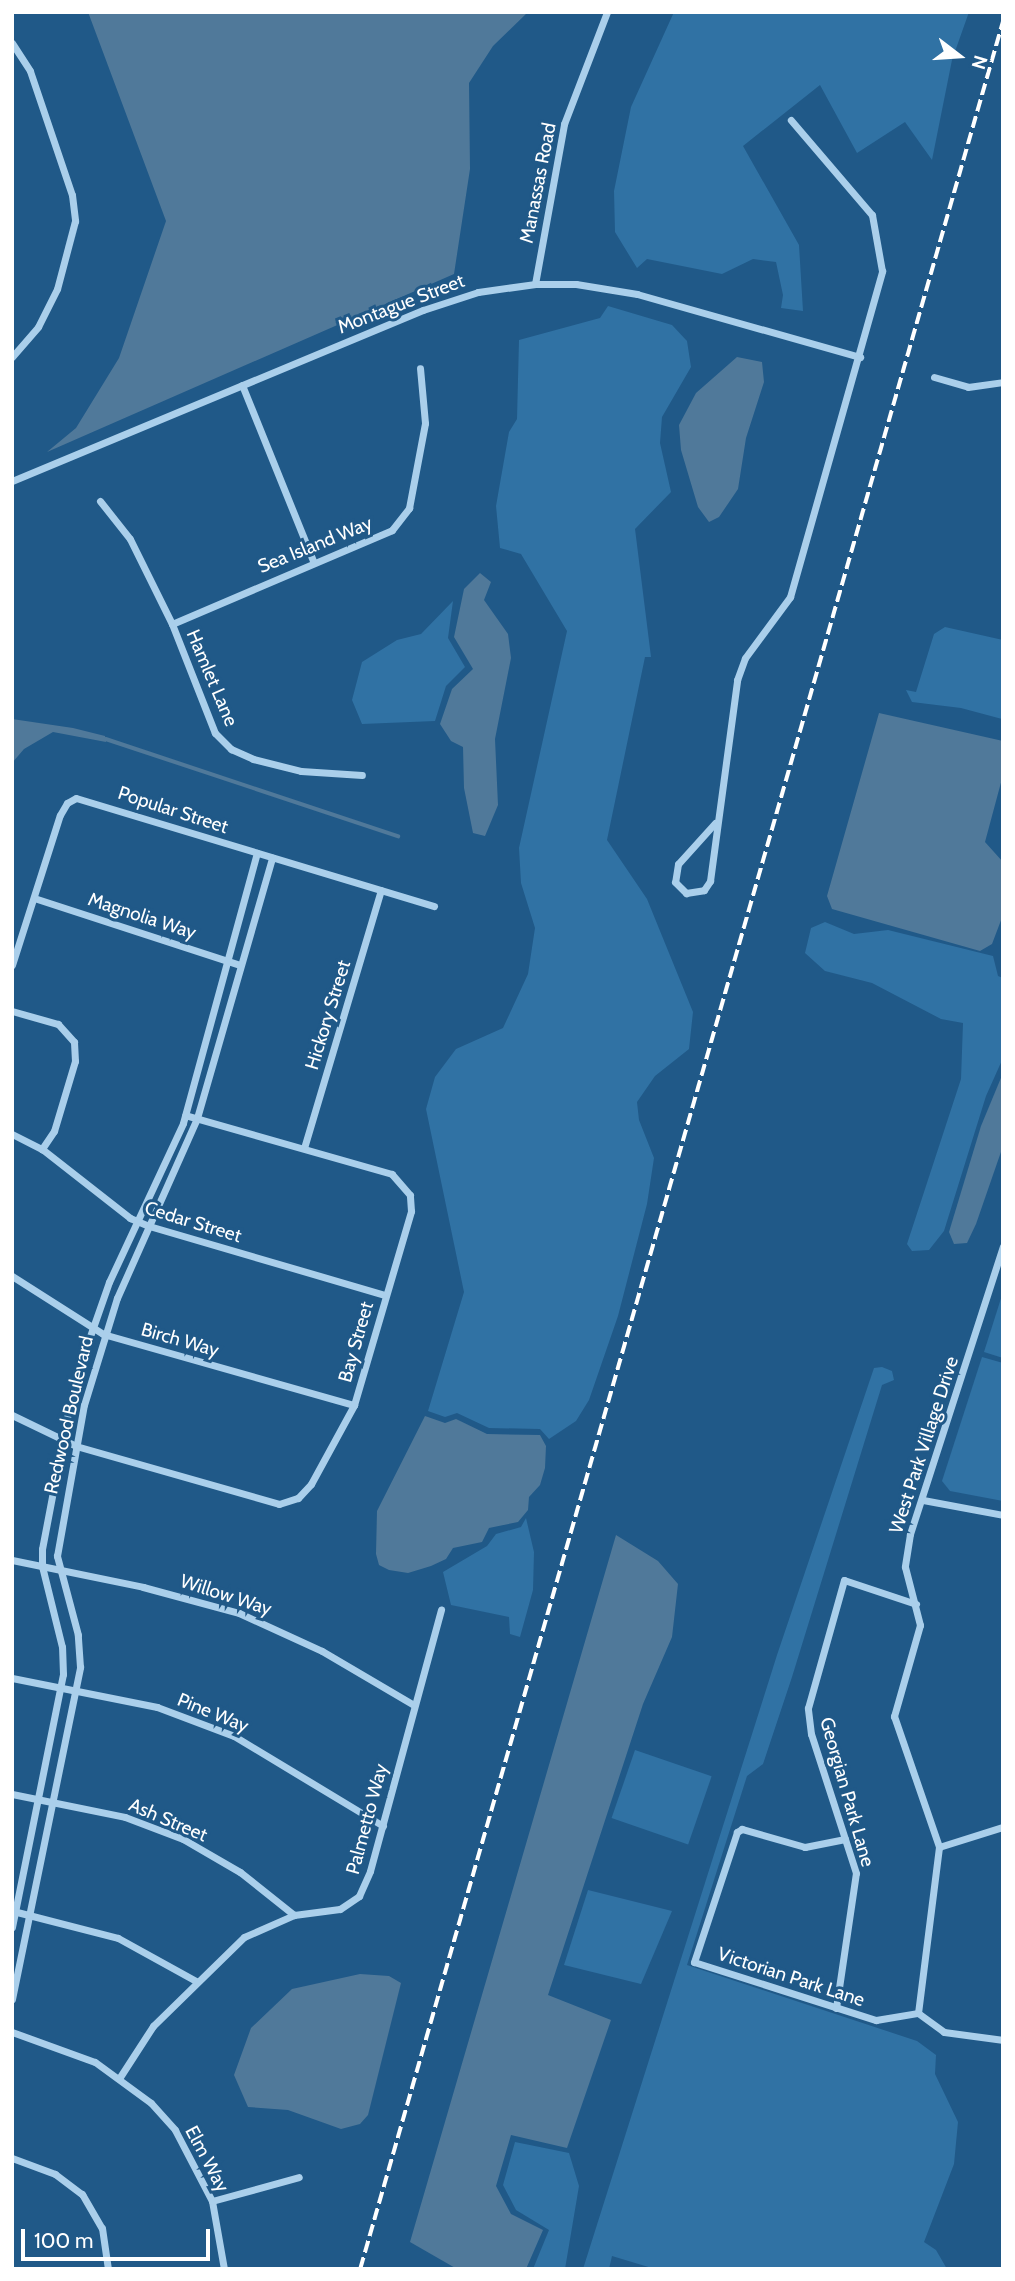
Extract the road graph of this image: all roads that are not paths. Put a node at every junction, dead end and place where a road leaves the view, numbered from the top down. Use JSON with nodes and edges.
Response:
{"nodes":[{"id":1,"x":607,"y":12,"type":"edge"},
{"id":2,"x":12,"y":43,"type":"edge"},
{"id":3,"x":791,"y":120,"type":"dead end"},
{"id":4,"x":535,"y":284,"type":"junction"},
{"id":5,"x":12,"y":357,"type":"edge"},
{"id":6,"x":860,"y":357,"type":"junction"},
{"id":7,"x":420,"y":368,"type":"dead end"},
{"id":8,"x":934,"y":377,"type":"dead end"},
{"id":9,"x":1003,"y":382,"type":"edge"},
{"id":10,"x":242,"y":385,"type":"junction"},
{"id":11,"x":12,"y":481,"type":"edge"},
{"id":12,"x":100,"y":501,"type":"dead end"},
{"id":13,"x":313,"y":561,"type":"junction"},
{"id":14,"x":172,"y":624,"type":"junction"},
{"id":15,"x":362,"y":775,"type":"dead end"},
{"id":16,"x":715,"y":823,"type":"junction"},
{"id":17,"x":257,"y":853,"type":"junction"},
{"id":18,"x":272,"y":858,"type":"junction"},
{"id":19,"x":381,"y":890,"type":"junction"},
{"id":20,"x":34,"y":898,"type":"junction"},
{"id":21,"x":434,"y":906,"type":"dead end"},
{"id":22,"x":228,"y":960,"type":"junction"},
{"id":23,"x":12,"y":965,"type":"edge"},
{"id":24,"x":240,"y":965,"type":"junction"},
{"id":25,"x":12,"y":1010,"type":"edge"},
{"id":26,"x":185,"y":1115,"type":"junction"},
{"id":27,"x":197,"y":1118,"type":"junction"},
{"id":28,"x":12,"y":1134,"type":"edge"},
{"id":29,"x":304,"y":1148,"type":"junction"},
{"id":30,"x":42,"y":1149,"type":"junction"},
{"id":31,"x":137,"y":1221,"type":"junction"},
{"id":32,"x":149,"y":1226,"type":"junction"},
{"id":33,"x":1003,"y":1246,"type":"edge"},
{"id":34,"x":12,"y":1276,"type":"edge"},
{"id":35,"x":386,"y":1295,"type":"junction"},
{"id":36,"x":92,"y":1329,"type":"junction"},
{"id":37,"x":103,"y":1334,"type":"junction"},
{"id":38,"x":354,"y":1405,"type":"junction"},
{"id":39,"x":12,"y":1415,"type":"edge"},
{"id":40,"x":63,"y":1441,"type":"junction"},
{"id":41,"x":76,"y":1446,"type":"junction"},
{"id":42,"x":923,"y":1500,"type":"junction"},
{"id":43,"x":1003,"y":1515,"type":"edge"},
{"id":44,"x":12,"y":1560,"type":"edge"},
{"id":45,"x":42,"y":1566,"type":"junction"},
{"id":46,"x":58,"y":1570,"type":"junction"},
{"id":47,"x":916,"y":1604,"type":"junction"},
{"id":48,"x":441,"y":1609,"type":"dead end"},
{"id":49,"x":12,"y":1678,"type":"edge"},
{"id":50,"x":62,"y":1688,"type":"junction"},
{"id":51,"x":77,"y":1691,"type":"junction"},
{"id":52,"x":414,"y":1704,"type":"junction"},
{"id":53,"x":12,"y":1794,"type":"edge"},
{"id":54,"x":38,"y":1799,"type":"junction"},
{"id":55,"x":55,"y":1802,"type":"junction"},
{"id":56,"x":383,"y":1826,"type":"junction"},
{"id":57,"x":1003,"y":1827,"type":"edge"},
{"id":58,"x":845,"y":1839,"type":"junction"},
{"id":59,"x":939,"y":1847,"type":"junction"},
{"id":60,"x":14,"y":1911,"type":"edge"},
{"id":61,"x":294,"y":1915,"type":"junction"},
{"id":62,"x":32,"y":1916,"type":"junction"},
{"id":63,"x":12,"y":1927,"type":"edge"},
{"id":64,"x":196,"y":1981,"type":"junction"},
{"id":65,"x":12,"y":1999,"type":"edge"},
{"id":66,"x":836,"y":2008,"type":"junction"},
{"id":67,"x":918,"y":2013,"type":"junction"},
{"id":68,"x":12,"y":2032,"type":"edge"},
{"id":69,"x":1003,"y":2040,"type":"edge"},
{"id":70,"x":120,"y":2077,"type":"junction"},
{"id":71,"x":12,"y":2158,"type":"edge"},
{"id":72,"x":299,"y":2177,"type":"dead end"},
{"id":73,"x":212,"y":2201,"type":"junction"},
{"id":74,"x":108,"y":2269,"type":"edge"},
{"id":75,"x":224,"y":2269,"type":"edge"}],
"edges":[{"from":1,"to":4,"type":"street","name":"Manassas Road"},
{"from":2,"to":5,"type":"street"},
{"from":3,"to":6,"type":"street"},
{"from":4,"to":6,"type":"street","name":"Montague Street"},
{"from":4,"to":10,"type":"street","name":"Montague Street"},
{"from":6,"to":16,"type":"street"},
{"from":7,"to":13,"type":"street","name":"Sea Island Way"},
{"from":8,"to":9,"type":"street"},
{"from":10,"to":11,"type":"street","name":"Montague Street"},
{"from":10,"to":13,"type":"street"},
{"from":12,"to":14,"type":"street","name":"Hamlet Lane"},
{"from":13,"to":14,"type":"street","name":"Sea Island Way"},
{"from":14,"to":15,"type":"street","name":"Hamlet Lane"},
{"from":16,"to":16,"type":"street"},
{"from":17,"to":18,"type":"street","name":"Popular Street"},
{"from":17,"to":20,"type":"street","name":"Popular Street"},
{"from":17,"to":22,"type":"street","name":"Redwood Boulevard"},
{"from":18,"to":19,"type":"street","name":"Popular Street"},
{"from":18,"to":24,"type":"street","name":"Redwood Boulevard"},
{"from":19,"to":21,"type":"street","name":"Popular Street"},
{"from":19,"to":29,"type":"street","name":"Hickory Street"},
{"from":20,"to":22,"type":"street","name":"Magnolia Way"},
{"from":20,"to":23,"type":"street","name":"Popular Street"},
{"from":22,"to":24,"type":"street","name":"Magnolia Way"},
{"from":22,"to":26,"type":"street","name":"Redwood Boulevard"},
{"from":24,"to":27,"type":"street","name":"Redwood Boulevard"},
{"from":25,"to":30,"type":"street"},
{"from":26,"to":27,"type":"street","name":"Bay Street"},
{"from":26,"to":31,"type":"street","name":"Redwood Boulevard"},
{"from":27,"to":29,"type":"street","name":"Bay Street"},
{"from":27,"to":32,"type":"street","name":"Redwood Boulevard"},
{"from":28,"to":30,"type":"street","name":"Cedar Street"},
{"from":29,"to":35,"type":"street","name":"Bay Street"},
{"from":30,"to":31,"type":"street","name":"Cedar Street"},
{"from":31,"to":32,"type":"street","name":"Cedar Street"},
{"from":31,"to":36,"type":"street","name":"Redwood Boulevard"},
{"from":32,"to":35,"type":"street","name":"Cedar Street"},
{"from":32,"to":37,"type":"street","name":"Redwood Boulevard"},
{"from":33,"to":42,"type":"street","name":"West Park Village Drive"},
{"from":34,"to":36,"type":"street","name":"Birch Way"},
{"from":35,"to":38,"type":"street","name":"Bay Street"},
{"from":36,"to":37,"type":"street","name":"Birch Way"},
{"from":36,"to":40,"type":"street","name":"Redwood Boulevard"},
{"from":37,"to":38,"type":"street","name":"Birch Way"},
{"from":37,"to":41,"type":"street","name":"Redwood Boulevard"},
{"from":38,"to":41,"type":"street","name":"Bay Street"},
{"from":39,"to":40,"type":"street"},
{"from":40,"to":41,"type":"street"},
{"from":40,"to":45,"type":"street","name":"Redwood Boulevard"},
{"from":41,"to":46,"type":"street","name":"Redwood Boulevard"},
{"from":42,"to":43,"type":"street"},
{"from":42,"to":47,"type":"street","name":"West Park Village Drive"},
{"from":44,"to":45,"type":"street","name":"Willow Way"},
{"from":45,"to":46,"type":"street","name":"Willow Way"},
{"from":45,"to":50,"type":"street","name":"Redwood Boulevard"},
{"from":46,"to":51,"type":"street","name":"Redwood Boulevard"},
{"from":46,"to":52,"type":"street","name":"Willow Way"},
{"from":47,"to":58,"type":"street","name":"Georgian Park Lane"},
{"from":47,"to":59,"type":"street","name":"West Park Village Drive"},
{"from":48,"to":52,"type":"street","name":"Palmetto Way"},
{"from":49,"to":50,"type":"street","name":"Pine Way"},
{"from":50,"to":51,"type":"street","name":"Pine Way"},
{"from":50,"to":54,"type":"street","name":"Redwood Boulevard"},
{"from":51,"to":55,"type":"street","name":"Redwood Boulevard"},
{"from":51,"to":56,"type":"street","name":"Pine Way"},
{"from":52,"to":56,"type":"street","name":"Palmetto Way"},
{"from":53,"to":54,"type":"street","name":"Ash Street"},
{"from":54,"to":55,"type":"street","name":"Ash Street"},
{"from":54,"to":60,"type":"street","name":"Redwood Boulevard"},
{"from":55,"to":61,"type":"street","name":"Ash Street"},
{"from":55,"to":62,"type":"street","name":"Redwood Boulevard"},
{"from":56,"to":61,"type":"street","name":"Palmetto Way"},
{"from":57,"to":59,"type":"street"},
{"from":58,"to":66,"type":"street","name":"Georgian Park Lane"},
{"from":58,"to":66,"type":"street","name":"Victorian Park Lane"},
{"from":59,"to":67,"type":"street","name":"West Park Village Drive"},
{"from":60,"to":62,"type":"street"},
{"from":60,"to":63,"type":"street","name":"Redwood Boulevard"},
{"from":61,"to":64,"type":"street","name":"Palmetto Way"},
{"from":62,"to":64,"type":"street"},
{"from":62,"to":65,"type":"street","name":"Redwood Boulevard"},
{"from":64,"to":70,"type":"street","name":"Palmetto Way"},
{"from":66,"to":67,"type":"street","name":"Victorian Park Lane"},
{"from":67,"to":69,"type":"street"},
{"from":68,"to":70,"type":"street","name":"Elm Way"},
{"from":70,"to":73,"type":"street","name":"Elm Way"},
{"from":71,"to":74,"type":"street"},
{"from":72,"to":73,"type":"street"},
{"from":73,"to":75,"type":"street","name":"Elm Way"}]}
